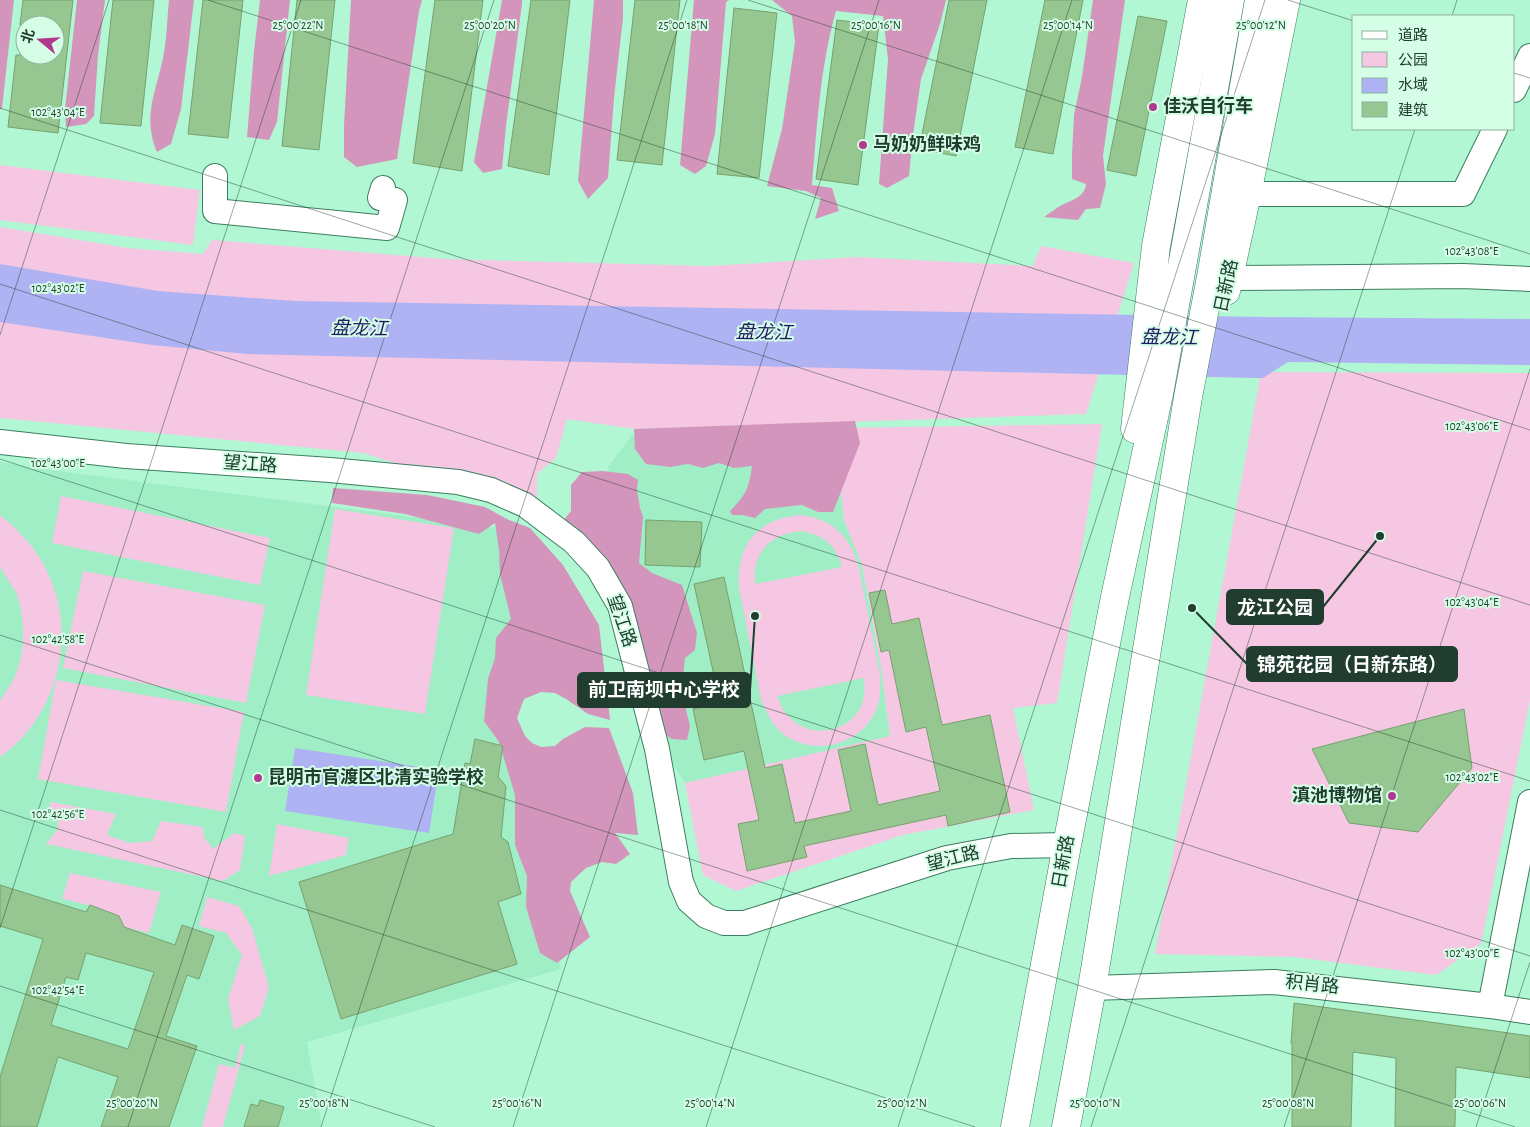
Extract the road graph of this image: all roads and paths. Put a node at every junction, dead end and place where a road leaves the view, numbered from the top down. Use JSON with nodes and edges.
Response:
{"nodes":[{"id":1,"x":1202,"y":0,"type":"edge"},
{"id":2,"x":1230,"y":0,"type":"edge"},
{"id":3,"x":1259,"y":0,"type":"edge"},
{"id":4,"x":1286,"y":0,"type":"edge"},
{"id":5,"x":1530,"y":56,"type":"edge"},
{"id":6,"x":1515,"y":88,"type":"edge"},
{"id":7,"x":1495,"y":130,"type":"edge"},
{"id":8,"x":216,"y":176,"type":"dead end"},
{"id":9,"x":383,"y":188,"type":"dead end"},
{"id":10,"x":1247,"y":194,"type":"junction"},
{"id":11,"x":1220,"y":278,"type":"junction"},
{"id":12,"x":1530,"y":279,"type":"edge"},
{"id":13,"x":1149,"y":392,"type":"junction"},
{"id":14,"x":0,"y":442,"type":"edge"},
{"id":15,"x":1530,"y":802,"type":"edge"},
{"id":16,"x":1067,"y":845,"type":"junction"},
{"id":17,"x":1092,"y":988,"type":"junction"},
{"id":18,"x":1490,"y":1006,"type":"junction"},
{"id":19,"x":1530,"y":1012,"type":"edge"},
{"id":20,"x":1015,"y":1127,"type":"edge"},
{"id":21,"x":1066,"y":1127,"type":"edge"}],
"edges":[{"from":1,"to":13,"type":"main road","name":"日新路"},
{"from":2,"to":13,"type":"main road","name":"日新路"},
{"from":3,"to":11,"type":"main road","name":"日新路"},
{"from":4,"to":10,"type":"main road","name":"日新路"},
{"from":5,"to":6,"type":"street"},
{"from":7,"to":10,"type":"street"},
{"from":8,"to":9,"type":"street"},
{"from":10,"to":11,"type":"main road","name":"日新路"},
{"from":11,"to":12,"type":"street"},
{"from":11,"to":17,"type":"main road","name":"日新路"},
{"from":13,"to":16,"type":"main road","name":"日新路"},
{"from":14,"to":16,"type":"street","name":"望江路"},
{"from":15,"to":18,"type":"street"},
{"from":16,"to":20,"type":"main road","name":"日新路"},
{"from":17,"to":18,"type":"street","name":"积肖路"},
{"from":17,"to":21,"type":"main road","name":"日新路"},
{"from":18,"to":19,"type":"street","name":"积肖路"}]}
